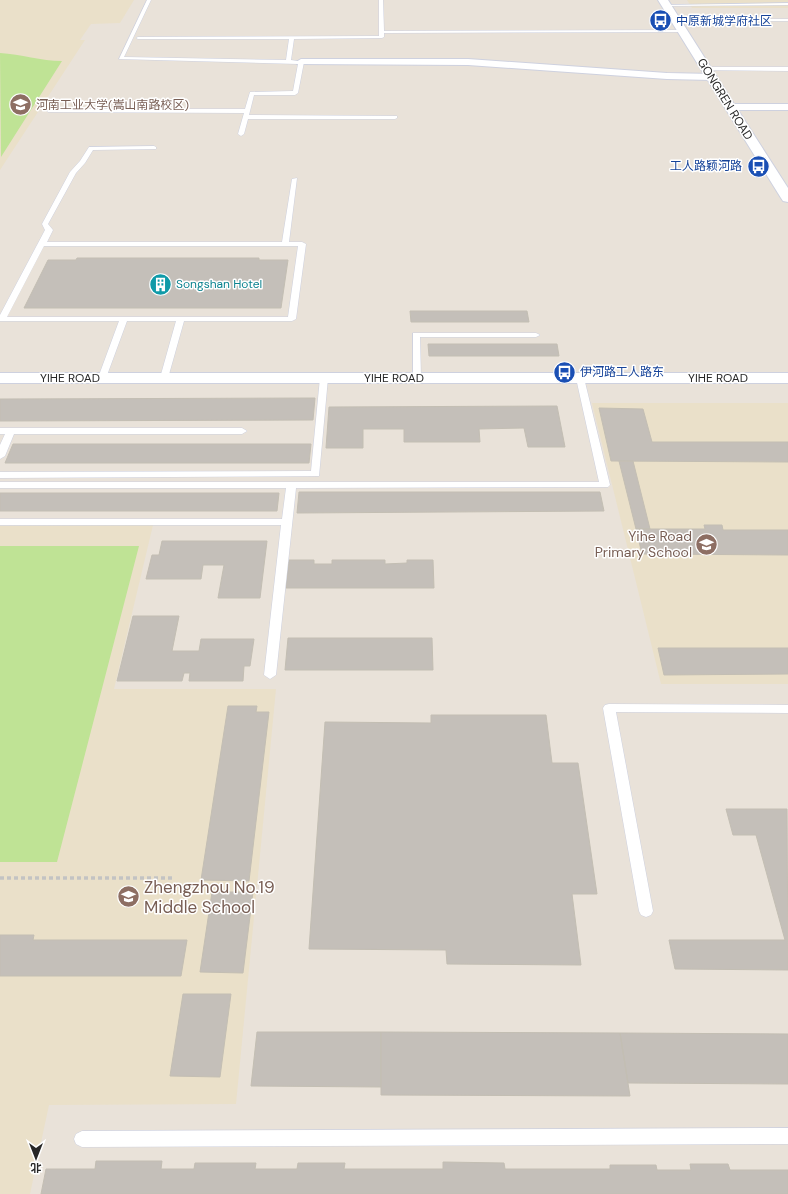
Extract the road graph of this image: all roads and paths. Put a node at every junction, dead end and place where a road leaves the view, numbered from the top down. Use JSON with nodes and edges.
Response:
{"nodes":[{"id":1,"x":149,"y":0,"type":"edge"},
{"id":2,"x":381,"y":0,"type":"edge"},
{"id":3,"x":664,"y":2,"type":"edge"},
{"id":4,"x":788,"y":4,"type":"edge"},
{"id":5,"x":768,"y":20,"type":"dead end"},
{"id":6,"x":788,"y":20,"type":"edge"},
{"id":7,"x":683,"y":31,"type":"junction"},
{"id":8,"x":382,"y":32,"type":"junction"},
{"id":9,"x":138,"y":38,"type":"dead end"},
{"id":10,"x":292,"y":38,"type":"junction"},
{"id":11,"x":288,"y":61,"type":"junction"},
{"id":12,"x":302,"y":62,"type":"junction"},
{"id":13,"x":788,"y":69,"type":"edge"},
{"id":14,"x":709,"y":73,"type":"junction"},
{"id":15,"x":730,"y":107,"type":"junction"},
{"id":16,"x":788,"y":107,"type":"edge"},
{"id":17,"x":50,"y":111,"type":"dead end"},
{"id":18,"x":246,"y":114,"type":"junction"},
{"id":19,"x":395,"y":117,"type":"dead end"},
{"id":20,"x":240,"y":134,"type":"dead end"},
{"id":21,"x":154,"y":148,"type":"dead end"},
{"id":22,"x":295,"y":179,"type":"dead end"},
{"id":23,"x":788,"y":198,"type":"edge"},
{"id":24,"x":42,"y":244,"type":"junction"},
{"id":25,"x":285,"y":244,"type":"junction"},
{"id":26,"x":124,"y":319,"type":"junction"},
{"id":27,"x":181,"y":319,"type":"junction"},
{"id":28,"x":536,"y":335,"type":"dead end"},
{"id":29,"x":0,"y":378,"type":"edge"},
{"id":30,"x":102,"y":378,"type":"junction"},
{"id":31,"x":164,"y":378,"type":"junction"},
{"id":32,"x":324,"y":378,"type":"junction"},
{"id":33,"x":417,"y":378,"type":"junction"},
{"id":34,"x":580,"y":378,"type":"junction"},
{"id":35,"x":788,"y":378,"type":"edge"},
{"id":36,"x":0,"y":431,"type":"edge"},
{"id":37,"x":11,"y":431,"type":"junction"},
{"id":38,"x":242,"y":431,"type":"dead end"},
{"id":39,"x":0,"y":456,"type":"edge"},
{"id":40,"x":0,"y":475,"type":"edge"},
{"id":41,"x":0,"y":485,"type":"edge"},
{"id":42,"x":291,"y":485,"type":"junction"},
{"id":43,"x":0,"y":522,"type":"edge"},
{"id":44,"x":287,"y":522,"type":"junction"},
{"id":45,"x":270,"y":676,"type":"dead end"},
{"id":46,"x":788,"y":709,"type":"edge"},
{"id":47,"x":0,"y":878,"type":"edge"},
{"id":48,"x":172,"y":878,"type":"dead end"},
{"id":49,"x":646,"y":912,"type":"dead end"},
{"id":50,"x":788,"y":1136,"type":"edge"},
{"id":51,"x":82,"y":1139,"type":"dead end"}],
"edges":[{"from":1,"to":11,"type":"lane"},
{"from":2,"to":8,"type":"lane"},
{"from":3,"to":4,"type":"lane"},
{"from":3,"to":7,"type":"street","name":"GONGREN ROAD"},
{"from":5,"to":6,"type":"lane"},
{"from":7,"to":8,"type":"lane"},
{"from":7,"to":14,"type":"street","name":"GONGREN ROAD"},
{"from":8,"to":10,"type":"lane"},
{"from":9,"to":10,"type":"lane"},
{"from":10,"to":11,"type":"lane"},
{"from":11,"to":12,"type":"lane"},
{"from":12,"to":14,"type":"street"},
{"from":12,"to":18,"type":"lane"},
{"from":13,"to":14,"type":"lane"},
{"from":14,"to":15,"type":"street","name":"GONGREN ROAD"},
{"from":15,"to":16,"type":"street"},
{"from":15,"to":23,"type":"street","name":"GONGREN ROAD"},
{"from":17,"to":18,"type":"lane"},
{"from":18,"to":19,"type":"lane"},
{"from":18,"to":20,"type":"lane"},
{"from":21,"to":24,"type":"lane"},
{"from":22,"to":25,"type":"lane"},
{"from":24,"to":25,"type":"lane"},
{"from":24,"to":26,"type":"lane"},
{"from":25,"to":27,"type":"lane"},
{"from":26,"to":27,"type":"lane"},
{"from":26,"to":30,"type":"lane"},
{"from":27,"to":31,"type":"lane"},
{"from":28,"to":33,"type":"lane"},
{"from":29,"to":30,"type":"street","name":"YIHE ROAD"},
{"from":30,"to":31,"type":"street","name":"YIHE ROAD"},
{"from":31,"to":32,"type":"street","name":"YIHE ROAD"},
{"from":32,"to":33,"type":"street","name":"YIHE ROAD"},
{"from":32,"to":40,"type":"lane"},
{"from":33,"to":34,"type":"street","name":"YIHE ROAD"},
{"from":34,"to":35,"type":"street","name":"YIHE ROAD"},
{"from":34,"to":42,"type":"lane"},
{"from":36,"to":37,"type":"lane"},
{"from":37,"to":38,"type":"lane"},
{"from":37,"to":39,"type":"lane"},
{"from":41,"to":42,"type":"lane"},
{"from":42,"to":44,"type":"lane"},
{"from":43,"to":44,"type":"lane"},
{"from":44,"to":45,"type":"lane"},
{"from":46,"to":49,"type":"lane"},
{"from":47,"to":48,"type":"path"},
{"from":50,"to":51,"type":"lane"}]}
